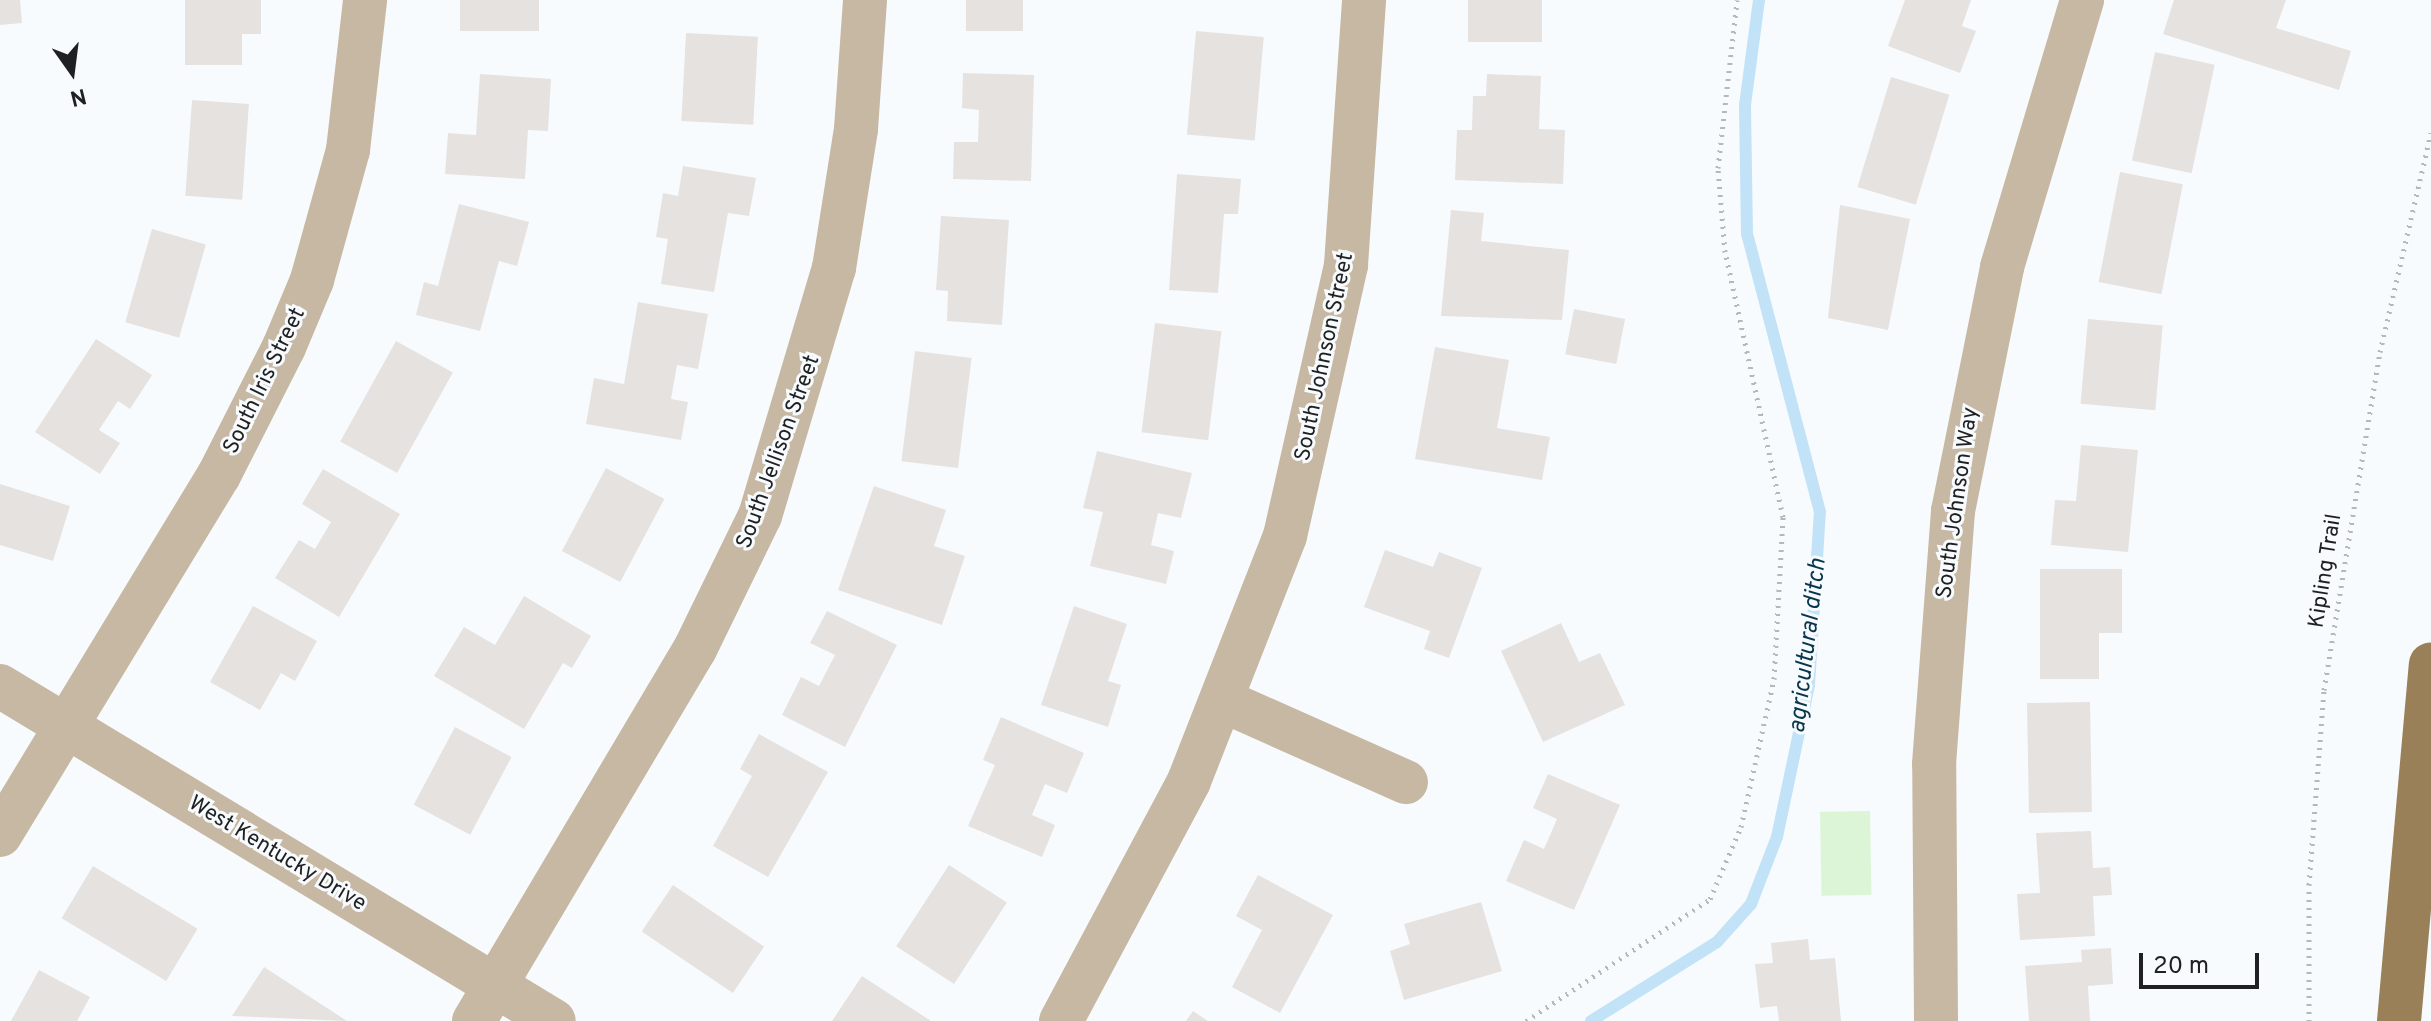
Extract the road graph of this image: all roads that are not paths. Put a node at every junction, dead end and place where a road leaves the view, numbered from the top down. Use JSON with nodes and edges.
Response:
{"nodes":[{"id":1,"x":365,"y":0,"type":"edge"},
{"id":2,"x":865,"y":0,"type":"edge"},
{"id":3,"x":1364,"y":0,"type":"edge"},
{"id":4,"x":2082,"y":0,"type":"edge"},
{"id":5,"x":2431,"y":664,"type":"edge"},
{"id":6,"x":0,"y":686,"type":"edge"},
{"id":7,"x":1226,"y":702,"type":"junction"},
{"id":8,"x":66,"y":726,"type":"junction"},
{"id":9,"x":1406,"y":782,"type":"dead end"},
{"id":10,"x":0,"y":835,"type":"edge"},
{"id":11,"x":485,"y":1004,"type":"edge"},
{"id":12,"x":554,"y":1021,"type":"edge"},
{"id":13,"x":1061,"y":1021,"type":"edge"},
{"id":14,"x":1936,"y":1021,"type":"edge"},
{"id":15,"x":2399,"y":1021,"type":"edge"}],
"edges":[{"from":1,"to":8,"type":"street","name":"South Iris Street"},
{"from":2,"to":11,"type":"street","name":"South Jellison Street"},
{"from":3,"to":7,"type":"street","name":"South Johnson Street"},
{"from":4,"to":14,"type":"street","name":"South Johnson Way"},
{"from":5,"to":15,"type":"main road"},
{"from":6,"to":8,"type":"street","name":"West Kentucky Drive"},
{"from":7,"to":9,"type":"street"},
{"from":7,"to":13,"type":"street","name":"South Johnson Street"},
{"from":8,"to":10,"type":"street","name":"South Iris Street"},
{"from":8,"to":11,"type":"street","name":"West Kentucky Drive"},
{"from":11,"to":12,"type":"street","name":"West Kentucky Drive"}]}
